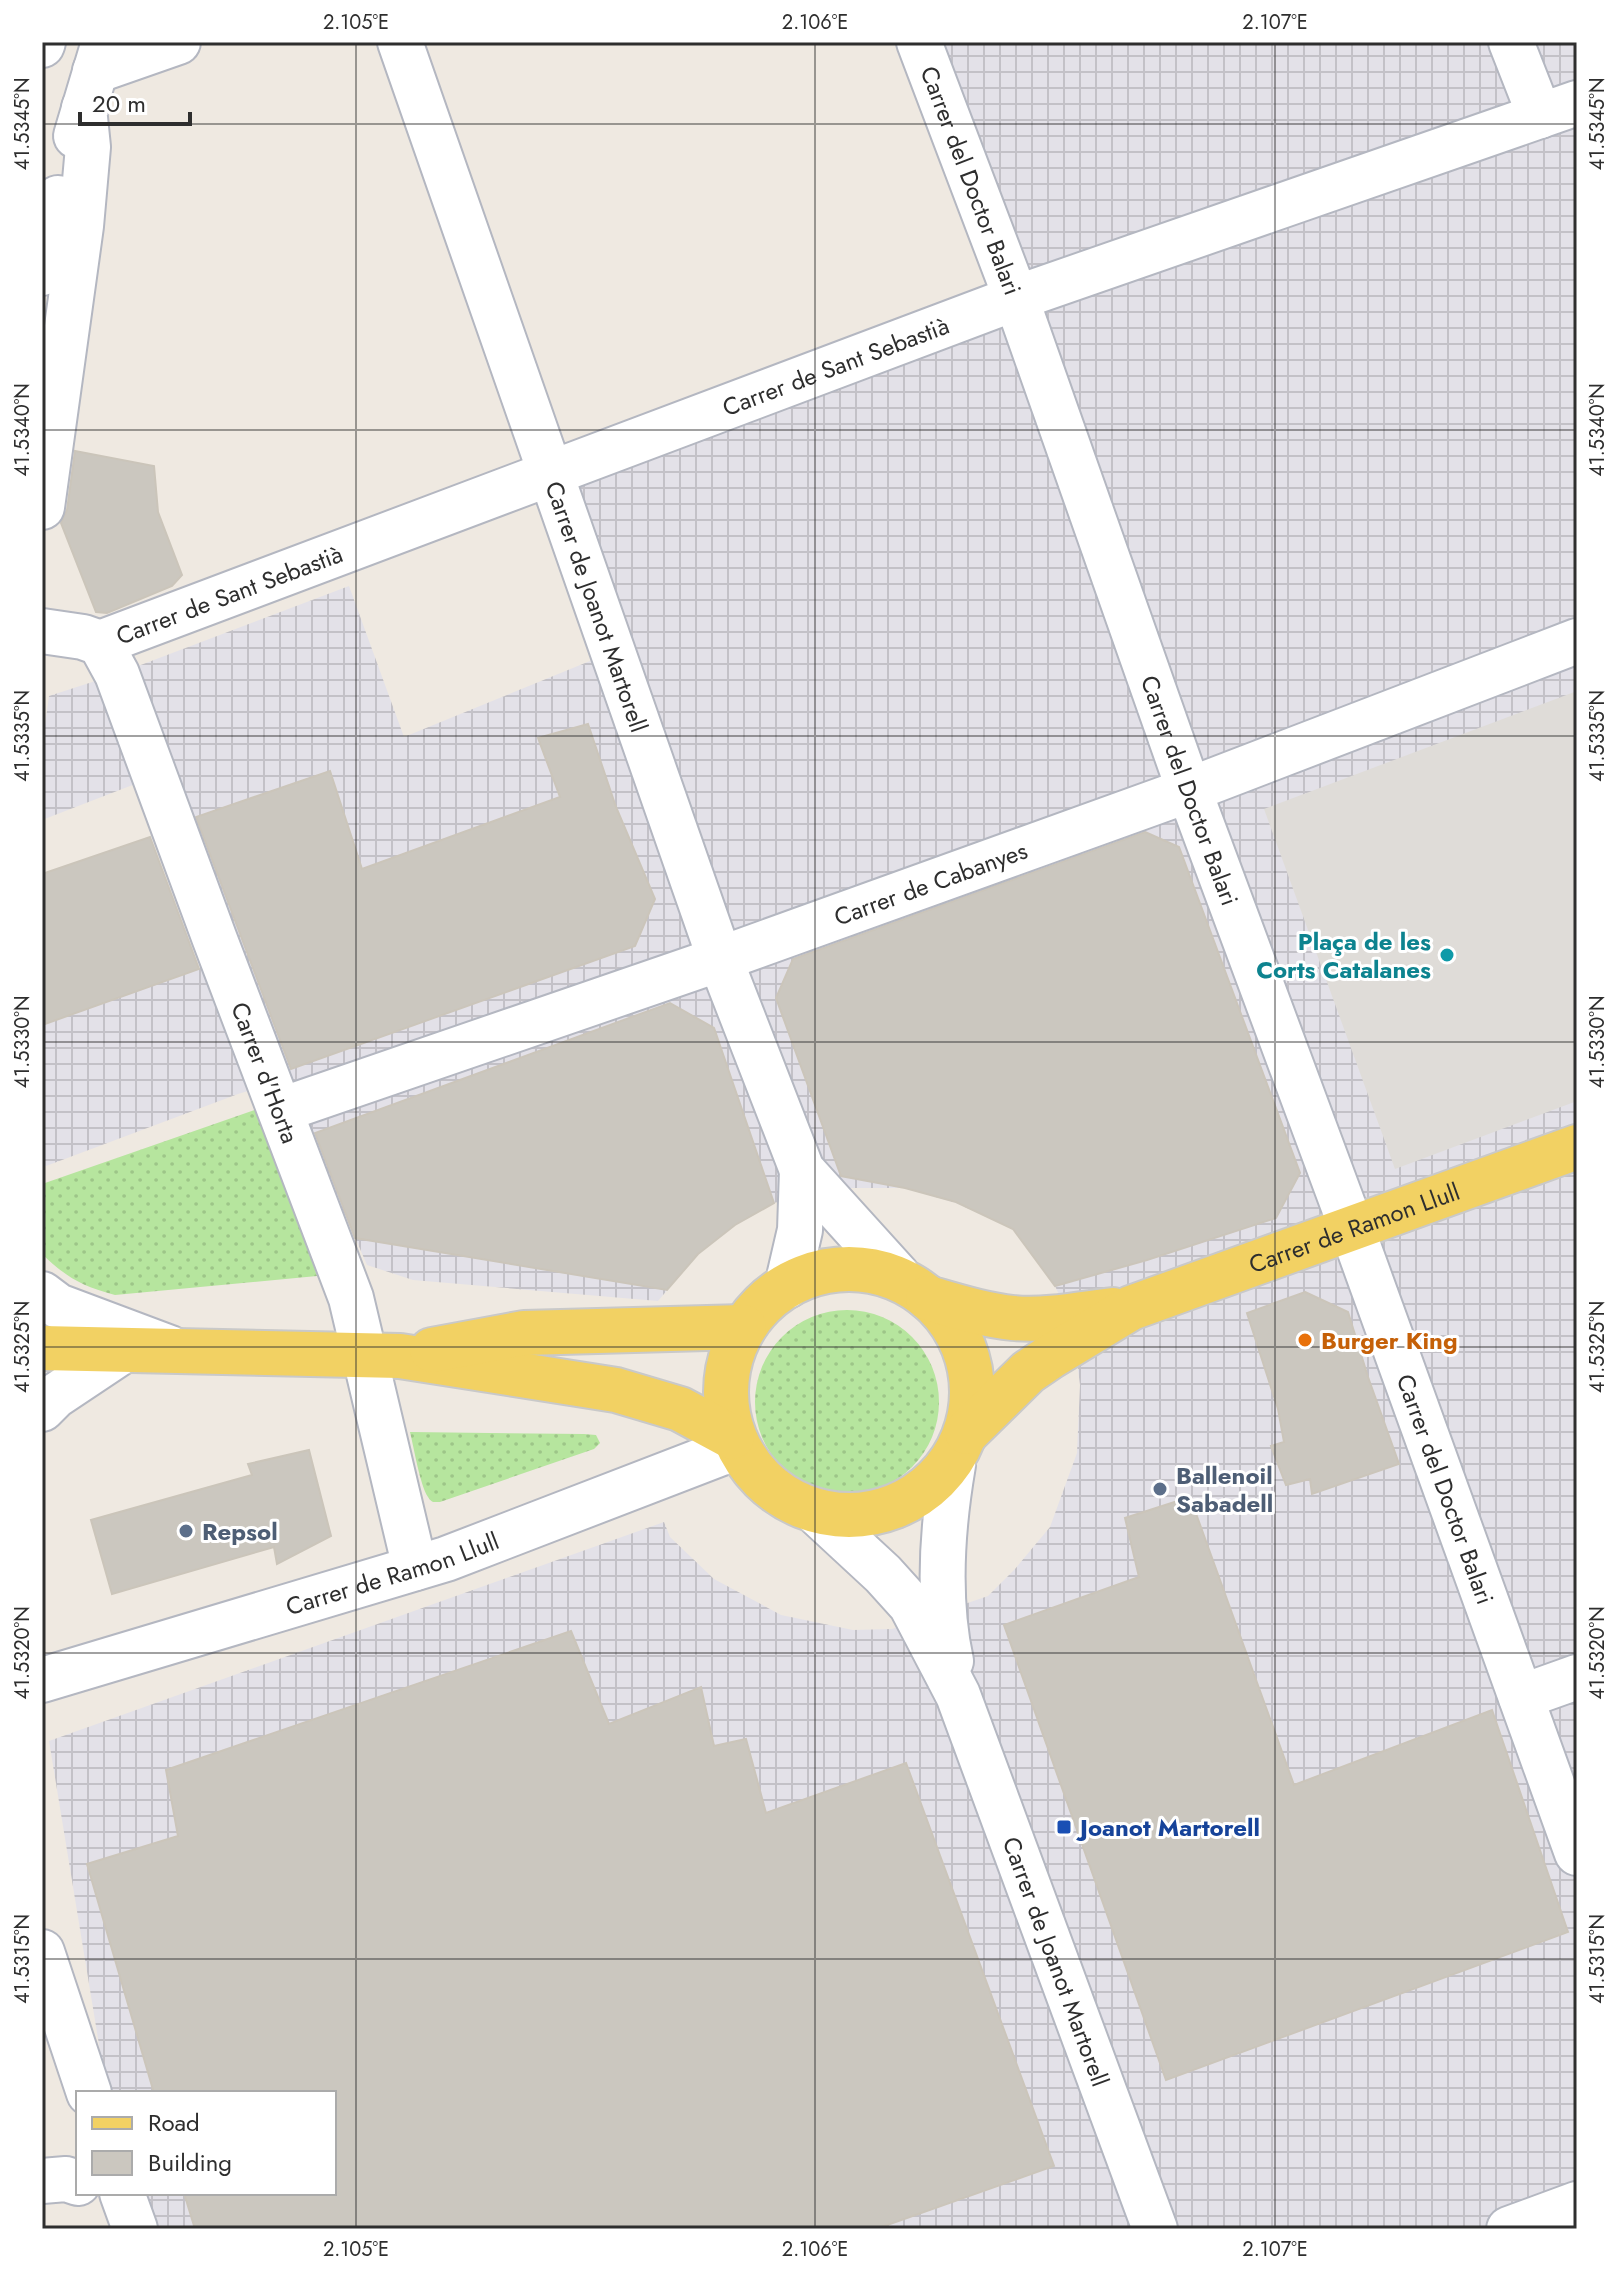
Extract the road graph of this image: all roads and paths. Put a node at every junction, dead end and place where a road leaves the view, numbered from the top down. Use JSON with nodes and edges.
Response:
{"nodes":[{"id":1,"x":178,"y":42,"type":"edge"},
{"id":2,"x":400,"y":42,"type":"edge"},
{"id":3,"x":919,"y":42,"type":"edge"},
{"id":4,"x":1511,"y":42,"type":"edge"},
{"id":5,"x":95,"y":74,"type":"edge"},
{"id":6,"x":1558,"y":109,"type":"edge"},
{"id":7,"x":42,"y":273,"type":"edge"},
{"id":8,"x":1016,"y":298,"type":"junction"},
{"id":9,"x":549,"y":472,"type":"junction"},
{"id":10,"x":42,"y":507,"type":"edge"},
{"id":11,"x":42,"y":631,"type":"edge"},
{"id":12,"x":1577,"y":641,"type":"edge"},
{"id":13,"x":108,"y":658,"type":"junction"},
{"id":14,"x":1189,"y":790,"type":"junction"},
{"id":15,"x":720,"y":959,"type":"junction"},
{"id":16,"x":281,"y":1110,"type":"junction"},
{"id":17,"x":1577,"y":1147,"type":"edge"},
{"id":18,"x":802,"y":1170,"type":"junction"},
{"id":19,"x":1352,"y":1229,"type":"junction"},
{"id":20,"x":787,"y":1286,"type":"junction"},
{"id":21,"x":913,"y":1287,"type":"junction"},
{"id":22,"x":42,"y":1294,"type":"edge"},
{"id":23,"x":1131,"y":1308,"type":"junction"},
{"id":24,"x":744,"y":1327,"type":"junction"},
{"id":25,"x":42,"y":1348,"type":"edge"},
{"id":26,"x":124,"y":1350,"type":"junction"},
{"id":27,"x":180,"y":1351,"type":"junction"},
{"id":28,"x":381,"y":1355,"type":"junction"},
{"id":29,"x":42,"y":1409,"type":"edge"},
{"id":30,"x":734,"y":1442,"type":"junction"},
{"id":31,"x":960,"y":1448,"type":"junction"},
{"id":32,"x":815,"y":1511,"type":"junction"},
{"id":33,"x":415,"y":1568,"type":"junction"},
{"id":34,"x":1577,"y":1677,"type":"edge"},
{"id":35,"x":42,"y":1680,"type":"edge"},
{"id":36,"x":958,"y":1695,"type":"junction"},
{"id":37,"x":1521,"y":1697,"type":"junction"},
{"id":38,"x":1577,"y":1853,"type":"edge"},
{"id":39,"x":42,"y":1952,"type":"edge"},
{"id":40,"x":88,"y":2091,"type":"edge"},
{"id":41,"x":42,"y":2181,"type":"edge"},
{"id":42,"x":76,"y":2182,"type":"edge"},
{"id":43,"x":1577,"y":2204,"type":"edge"},
{"id":44,"x":1155,"y":2229,"type":"edge"},
{"id":45,"x":1509,"y":2229,"type":"edge"}],
"edges":[{"from":1,"to":5,"type":"street"},
{"from":2,"to":9,"type":"street","name":"Carrer de Joanot Martorell"},
{"from":3,"to":8,"type":"street","name":"Carrer del Doctor Balari"},
{"from":4,"to":6,"type":"street"},
{"from":5,"to":7,"type":"street"},
{"from":5,"to":10,"type":"street"},
{"from":6,"to":8,"type":"street","name":"Carrer de Sant Sebastià"},
{"from":8,"to":9,"type":"street","name":"Carrer de Sant Sebastià"},
{"from":8,"to":14,"type":"street","name":"Carrer del Doctor Balari"},
{"from":9,"to":13,"type":"street","name":"Carrer de Sant Sebastià"},
{"from":9,"to":15,"type":"street","name":"Carrer de Joanot Martorell"},
{"from":11,"to":13,"type":"street"},
{"from":12,"to":14,"type":"street","name":"Carrer de Cabanyes"},
{"from":13,"to":16,"type":"street","name":"Carrer d'Horta"},
{"from":14,"to":15,"type":"street","name":"Carrer de Cabanyes"},
{"from":14,"to":19,"type":"street","name":"Carrer del Doctor Balari"},
{"from":15,"to":16,"type":"street","name":"Carrer de Cabanyes"},
{"from":15,"to":18,"type":"street","name":"Carrer de Joanot Martorell"},
{"from":16,"to":28,"type":"street","name":"Carrer d'Horta"},
{"from":17,"to":19,"type":"main road","name":"Carrer de Ramon Llull"},
{"from":18,"to":20,"type":"street","name":"Carrer de Joanot Martorell"},
{"from":18,"to":21,"type":"street","name":"Carrer de Joanot Martorell"},
{"from":19,"to":23,"type":"main road","name":"Carrer de Ramon Llull"},
{"from":19,"to":37,"type":"street","name":"Carrer del Doctor Balari"},
{"from":20,"to":21,"type":"main road"},
{"from":20,"to":24,"type":"main road"},
{"from":21,"to":23,"type":"main road"},
{"from":21,"to":31,"type":"main road"},
{"from":22,"to":27,"type":"street"},
{"from":23,"to":31,"type":"main road"},
{"from":24,"to":28,"type":"main road"},
{"from":24,"to":30,"type":"main road"},
{"from":25,"to":26,"type":"main road"},
{"from":26,"to":27,"type":"main road"},
{"from":26,"to":29,"type":"street"},
{"from":27,"to":28,"type":"main road"},
{"from":28,"to":30,"type":"main road"},
{"from":28,"to":33,"type":"street","name":"Carrer d'Horta"},
{"from":30,"to":32,"type":"main road"},
{"from":30,"to":33,"type":"street","name":"Carrer de Ramon Llull"},
{"from":31,"to":32,"type":"main road"},
{"from":31,"to":36,"type":"street","name":"Carrer de Joanot Martorell"},
{"from":32,"to":36,"type":"street","name":"Carrer de Joanot Martorell"},
{"from":33,"to":35,"type":"street","name":"Carrer de Ramon Llull"},
{"from":34,"to":37,"type":"street"},
{"from":36,"to":44,"type":"street","name":"Carrer de Joanot Martorell"},
{"from":37,"to":38,"type":"street","name":"Carrer del Doctor Balari"},
{"from":39,"to":40,"type":"street"},
{"from":41,"to":42,"type":"street"},
{"from":43,"to":45,"type":"street"}]}
